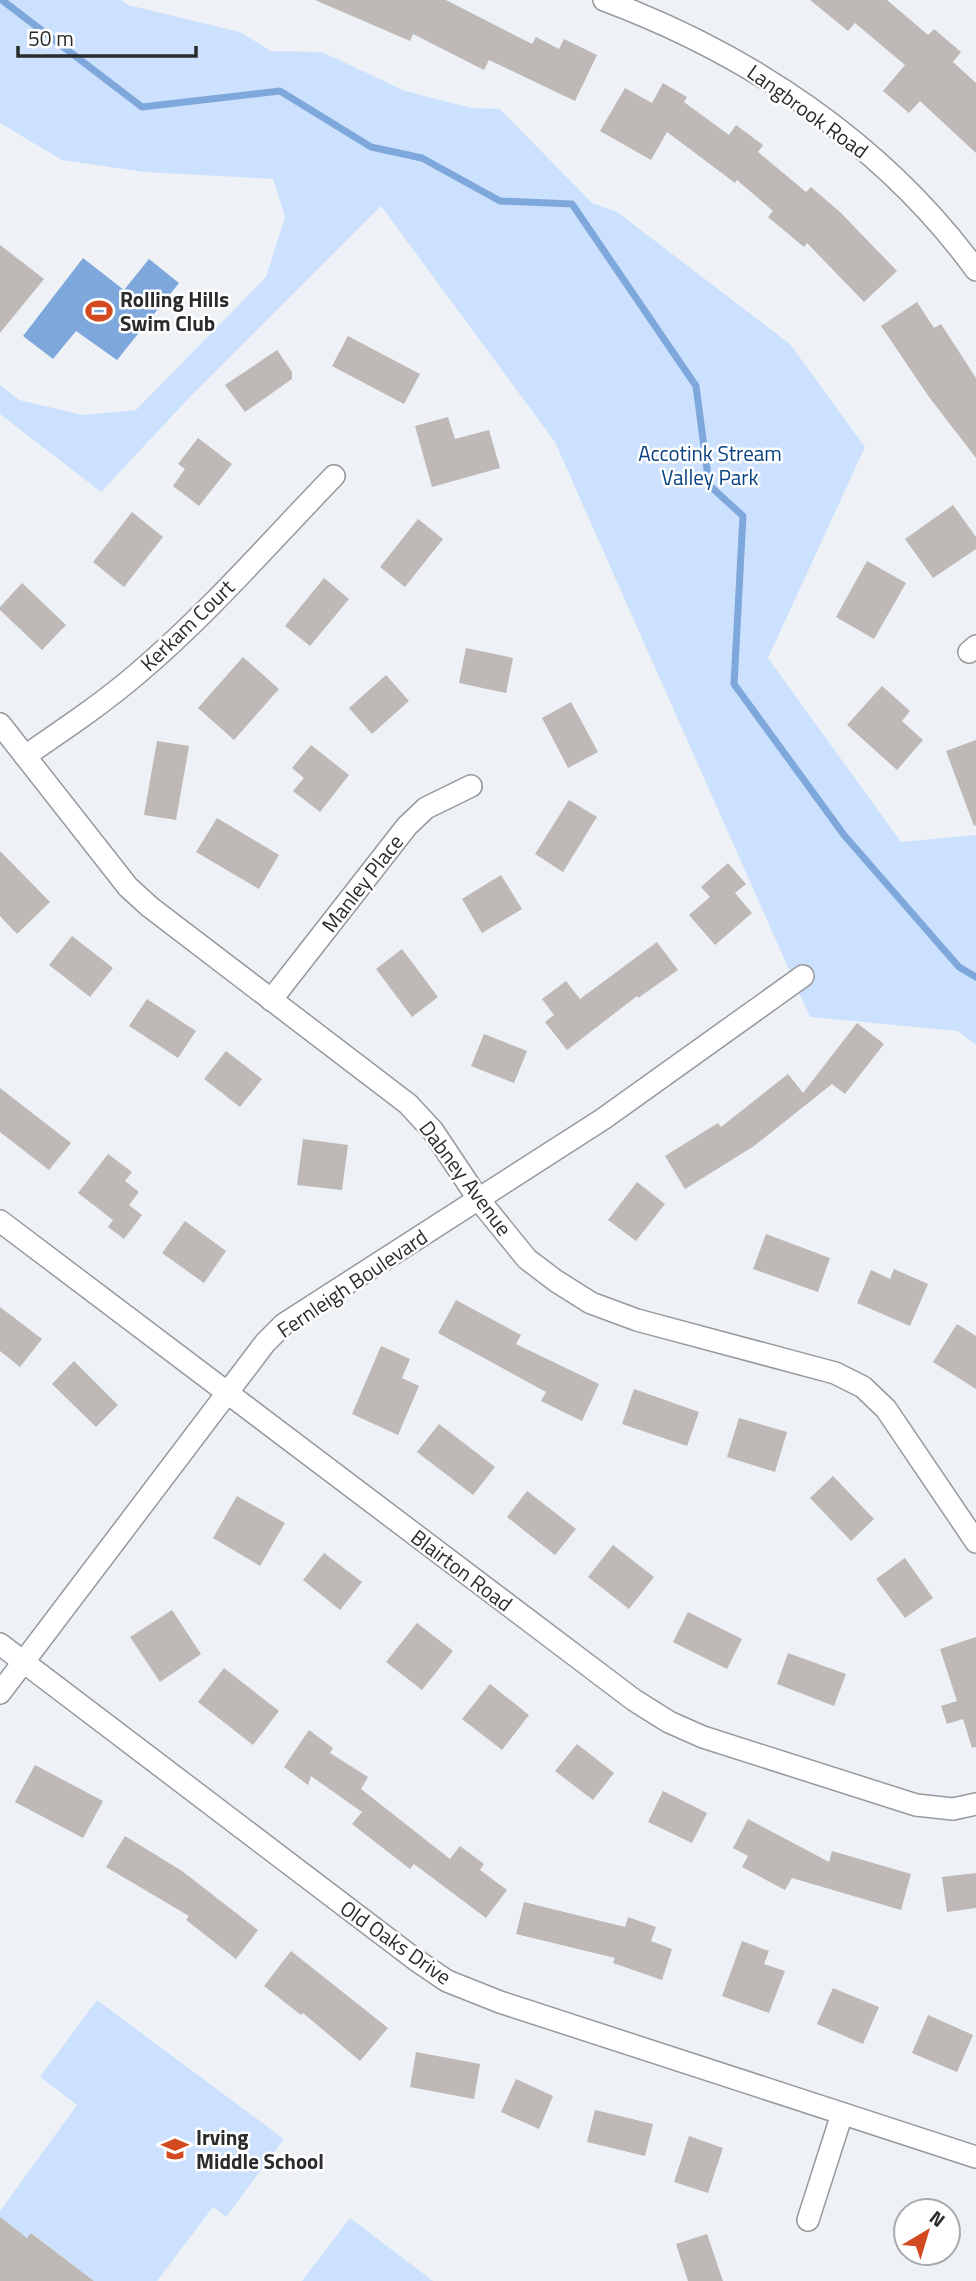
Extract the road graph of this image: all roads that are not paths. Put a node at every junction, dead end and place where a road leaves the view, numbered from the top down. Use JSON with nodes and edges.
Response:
{"nodes":[{"id":1,"x":604,"y":0,"type":"edge"},
{"id":2,"x":976,"y":270,"type":"edge"},
{"id":3,"x":334,"y":476,"type":"dead end"},
{"id":4,"x":0,"y":724,"type":"edge"},
{"id":5,"x":25,"y":756,"type":"junction"},
{"id":6,"x":471,"y":786,"type":"dead end"},
{"id":7,"x":803,"y":976,"type":"dead end"},
{"id":8,"x":271,"y":1000,"type":"junction"},
{"id":9,"x":479,"y":1200,"type":"junction"},
{"id":10,"x":0,"y":1221,"type":"edge"},
{"id":11,"x":228,"y":1393,"type":"junction"},
{"id":12,"x":974,"y":1536,"type":"edge"},
{"id":13,"x":0,"y":1644,"type":"edge"},
{"id":14,"x":24,"y":1662,"type":"junction"},
{"id":15,"x":0,"y":1693,"type":"edge"},
{"id":16,"x":976,"y":1804,"type":"edge"},
{"id":17,"x":842,"y":2114,"type":"junction"},
{"id":18,"x":976,"y":2157,"type":"edge"},
{"id":19,"x":808,"y":2220,"type":"dead end"}],
"edges":[{"from":1,"to":2,"type":"street","name":"Langbrook Road"},
{"from":3,"to":5,"type":"street","name":"Kerkam Court"},
{"from":4,"to":5,"type":"street","name":"Dabney Avenue"},
{"from":5,"to":8,"type":"street","name":"Dabney Avenue"},
{"from":6,"to":8,"type":"street","name":"Manley Place"},
{"from":7,"to":9,"type":"street","name":"Fernleigh Boulevard"},
{"from":8,"to":9,"type":"street","name":"Dabney Avenue"},
{"from":9,"to":11,"type":"street","name":"Fernleigh Boulevard"},
{"from":9,"to":12,"type":"street","name":"Dabney Avenue"},
{"from":10,"to":11,"type":"street","name":"Blairton Road"},
{"from":11,"to":14,"type":"street","name":"Fernleigh Boulevard"},
{"from":11,"to":16,"type":"street","name":"Blairton Road"},
{"from":13,"to":14,"type":"street","name":"Old Oaks Drive"},
{"from":14,"to":15,"type":"street","name":"Fernleigh Boulevard"},
{"from":14,"to":17,"type":"street","name":"Old Oaks Drive"},
{"from":17,"to":18,"type":"street","name":"Old Oaks Drive"},
{"from":17,"to":19,"type":"street"}]}
